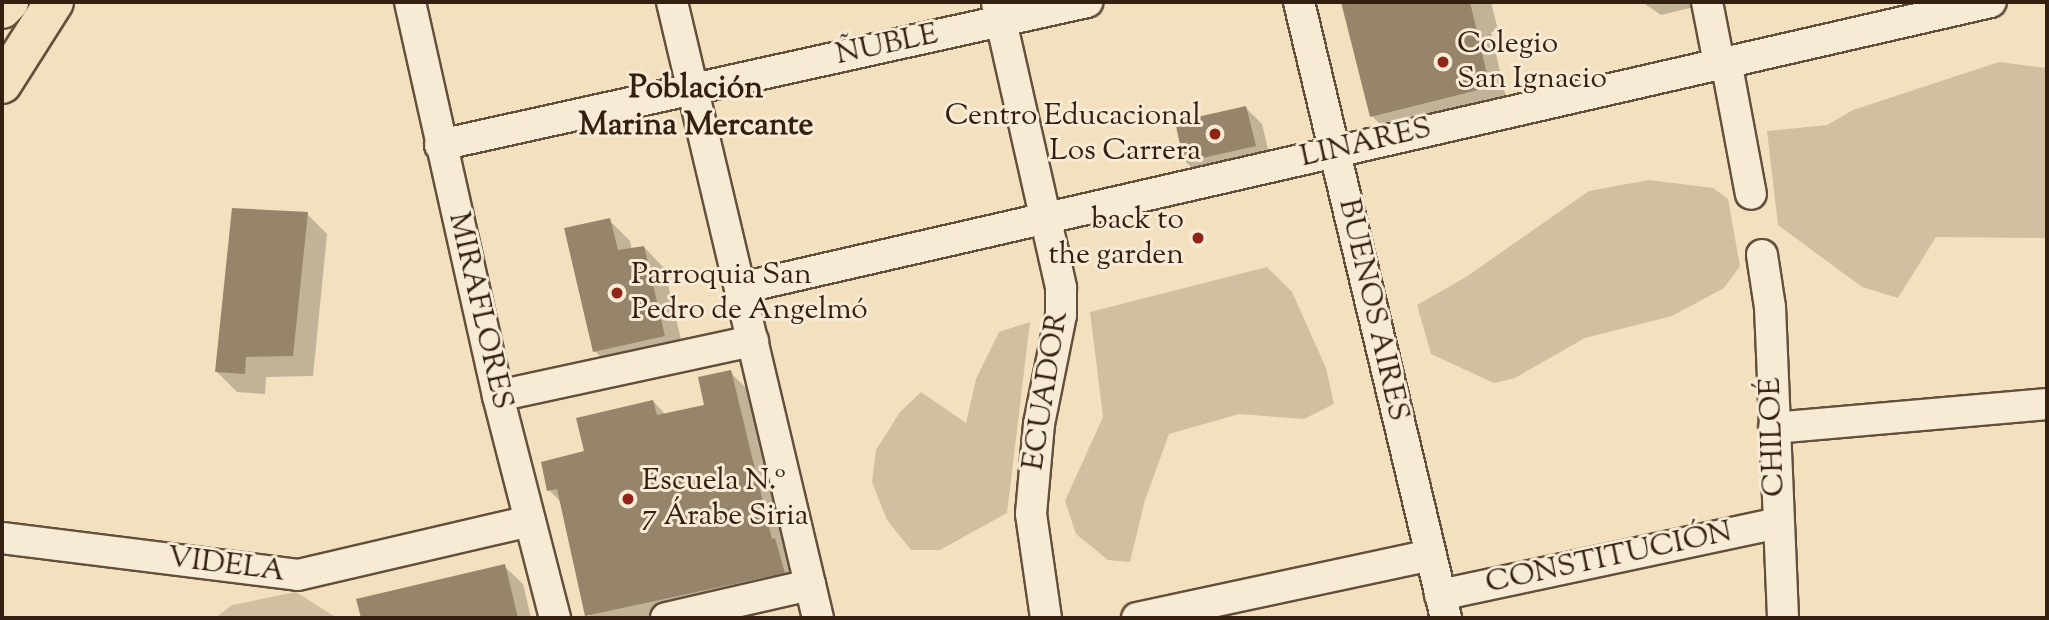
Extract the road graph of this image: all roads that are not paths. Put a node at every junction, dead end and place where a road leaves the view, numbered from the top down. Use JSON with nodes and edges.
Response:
{"nodes":[{"id":1,"x":9,"y":2,"type":"edge"},
{"id":2,"x":54,"y":2,"type":"edge"},
{"id":3,"x":410,"y":2,"type":"edge"},
{"id":4,"x":672,"y":2,"type":"edge"},
{"id":5,"x":1087,"y":2,"type":"edge"},
{"id":6,"x":1299,"y":2,"type":"edge"},
{"id":7,"x":1707,"y":2,"type":"edge"},
{"id":8,"x":1991,"y":2,"type":"edge"},
{"id":9,"x":2,"y":9,"type":"edge"},
{"id":10,"x":999,"y":11,"type":"edge"},
{"id":11,"x":1723,"y":62,"type":"junction"},
{"id":12,"x":2,"y":84,"type":"edge"},
{"id":13,"x":693,"y":89,"type":"junction"},
{"id":14,"x":440,"y":145,"type":"junction"},
{"id":15,"x":1334,"y":151,"type":"junction"},
{"id":16,"x":1751,"y":194,"type":"dead end"},
{"id":17,"x":1044,"y":218,"type":"junction"},
{"id":18,"x":1762,"y":256,"type":"dead end"},
{"id":19,"x":741,"y":288,"type":"junction"},
{"id":20,"x":752,"y":341,"type":"junction"},
{"id":21,"x":498,"y":396,"type":"junction"},
{"id":22,"x":2047,"y":404,"type":"edge"},
{"id":23,"x":1774,"y":428,"type":"junction"},
{"id":24,"x":530,"y":521,"type":"junction"},
{"id":25,"x":1778,"y":523,"type":"junction"},
{"id":26,"x":2,"y":538,"type":"edge"},
{"id":27,"x":1430,"y":555,"type":"junction"},
{"id":28,"x":810,"y":585,"type":"junction"},
{"id":29,"x":1443,"y":606,"type":"edge"},
{"id":30,"x":555,"y":618,"type":"edge"},
{"id":31,"x":666,"y":618,"type":"edge"},
{"id":32,"x":818,"y":618,"type":"edge"},
{"id":33,"x":1046,"y":618,"type":"edge"},
{"id":34,"x":1143,"y":618,"type":"edge"},
{"id":35,"x":1783,"y":618,"type":"edge"}],
"edges":[{"from":1,"to":9,"type":"main road"},
{"from":2,"to":12,"type":"main road"},
{"from":3,"to":14,"type":"street","name":"MIRAFLORES"},
{"from":4,"to":13,"type":"street"},
{"from":5,"to":10,"type":"street","name":"ÑUBLE"},
{"from":6,"to":15,"type":"street","name":"BUENOS AIRES"},
{"from":7,"to":11,"type":"street"},
{"from":8,"to":11,"type":"street","name":"LINARES"},
{"from":10,"to":13,"type":"street","name":"ÑUBLE"},
{"from":10,"to":17,"type":"street","name":"ECUADOR"},
{"from":11,"to":15,"type":"street","name":"LINARES"},
{"from":11,"to":16,"type":"street"},
{"from":13,"to":14,"type":"street","name":"ÑUBLE"},
{"from":13,"to":19,"type":"street"},
{"from":14,"to":21,"type":"street","name":"MIRAFLORES"},
{"from":15,"to":17,"type":"street","name":"LINARES"},
{"from":15,"to":27,"type":"street","name":"BUENOS AIRES"},
{"from":17,"to":19,"type":"street","name":"LINARES"},
{"from":17,"to":33,"type":"street","name":"ECUADOR"},
{"from":18,"to":23,"type":"street","name":"CHILOÉ"},
{"from":19,"to":20,"type":"street"},
{"from":20,"to":21,"type":"street"},
{"from":20,"to":28,"type":"street"},
{"from":21,"to":24,"type":"street","name":"MIRAFLORES"},
{"from":22,"to":23,"type":"street"},
{"from":23,"to":25,"type":"street","name":"CHILOÉ"},
{"from":24,"to":26,"type":"street","name":"VIDELA"},
{"from":24,"to":30,"type":"street","name":"MIRAFLORES"},
{"from":25,"to":29,"type":"street","name":"CONSTITUCIÓN"},
{"from":25,"to":35,"type":"street","name":"CHILOÉ"},
{"from":27,"to":29,"type":"street","name":"BUENOS AIRES"},
{"from":27,"to":34,"type":"street"},
{"from":28,"to":31,"type":"street"},
{"from":28,"to":32,"type":"street"}]}
